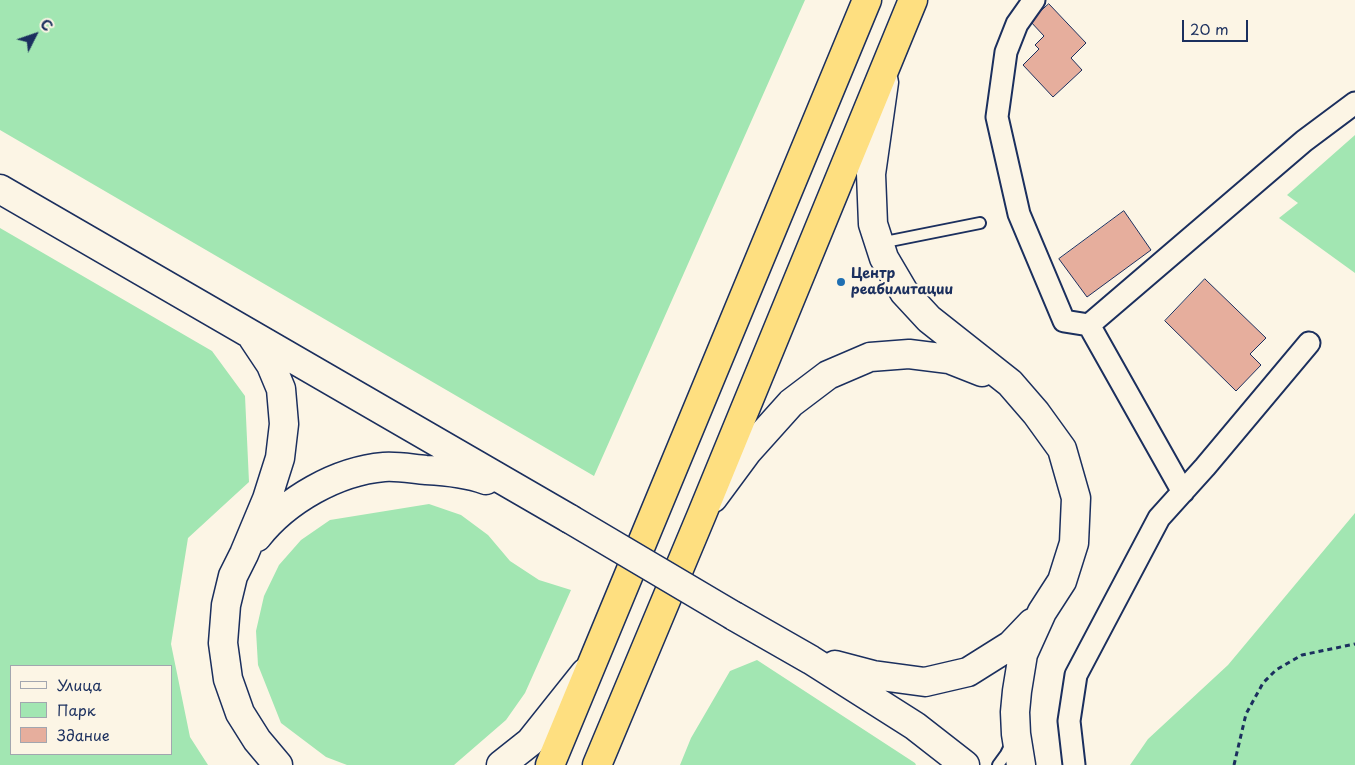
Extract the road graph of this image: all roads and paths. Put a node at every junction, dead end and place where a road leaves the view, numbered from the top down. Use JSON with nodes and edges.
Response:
{"nodes":[{"id":1,"x":867,"y":0,"type":"edge"},
{"id":2,"x":913,"y":0,"type":"edge"},
{"id":3,"x":1034,"y":0,"type":"edge"},
{"id":4,"x":886,"y":65,"type":"junction"},
{"id":5,"x":1355,"y":103,"type":"edge"},
{"id":6,"x":0,"y":189,"type":"edge"},
{"id":7,"x":980,"y":224,"type":"dead end"},
{"id":8,"x":879,"y":243,"type":"junction"},
{"id":9,"x":1089,"y":325,"type":"junction"},
{"id":10,"x":251,"y":334,"type":"junction"},
{"id":11,"x":1310,"y":343,"type":"dead end"},
{"id":12,"x":1010,"y":383,"type":"junction"},
{"id":13,"x":1183,"y":492,"type":"junction"},
{"id":14,"x":524,"y":494,"type":"junction"},
{"id":15,"x":702,"y":514,"type":"junction"},
{"id":16,"x":244,"y":554,"type":"junction"},
{"id":17,"x":1042,"y":612,"type":"junction"},
{"id":18,"x":1355,"y":644,"type":"edge"},
{"id":19,"x":812,"y":660,"type":"junction"},
{"id":20,"x":590,"y":666,"type":"junction"},
{"id":21,"x":1016,"y":734,"type":"junction"},
{"id":22,"x":278,"y":765,"type":"edge"},
{"id":23,"x":501,"y":765,"type":"edge"},
{"id":24,"x":550,"y":765,"type":"edge"},
{"id":25,"x":597,"y":765,"type":"edge"},
{"id":26,"x":966,"y":765,"type":"edge"},
{"id":27,"x":998,"y":765,"type":"edge"},
{"id":28,"x":1021,"y":765,"type":"edge"},
{"id":29,"x":1074,"y":765,"type":"edge"},
{"id":30,"x":1234,"y":765,"type":"edge"}],
"edges":[{"from":1,"to":20,"type":"highway"},
{"from":2,"to":4,"type":"highway"},
{"from":3,"to":9,"type":"street"},
{"from":4,"to":8,"type":"main road"},
{"from":4,"to":15,"type":"highway"},
{"from":5,"to":9,"type":"street"},
{"from":6,"to":10,"type":"main road"},
{"from":7,"to":8,"type":"lane"},
{"from":8,"to":12,"type":"main road"},
{"from":9,"to":13,"type":"street"},
{"from":10,"to":14,"type":"main road"},
{"from":10,"to":16,"type":"main road"},
{"from":11,"to":13,"type":"street"},
{"from":12,"to":15,"type":"main road"},
{"from":12,"to":17,"type":"main road"},
{"from":13,"to":29,"type":"street"},
{"from":14,"to":16,"type":"main road"},
{"from":14,"to":19,"type":"main road","bridge":true},
{"from":15,"to":25,"type":"highway"},
{"from":16,"to":22,"type":"main road"},
{"from":17,"to":19,"type":"main road"},
{"from":17,"to":21,"type":"main road"},
{"from":18,"to":30,"type":"path"},
{"from":19,"to":26,"type":"main road"},
{"from":20,"to":23,"type":"main road"},
{"from":20,"to":24,"type":"highway"},
{"from":21,"to":27,"type":"lane"},
{"from":21,"to":28,"type":"main road"}]}
